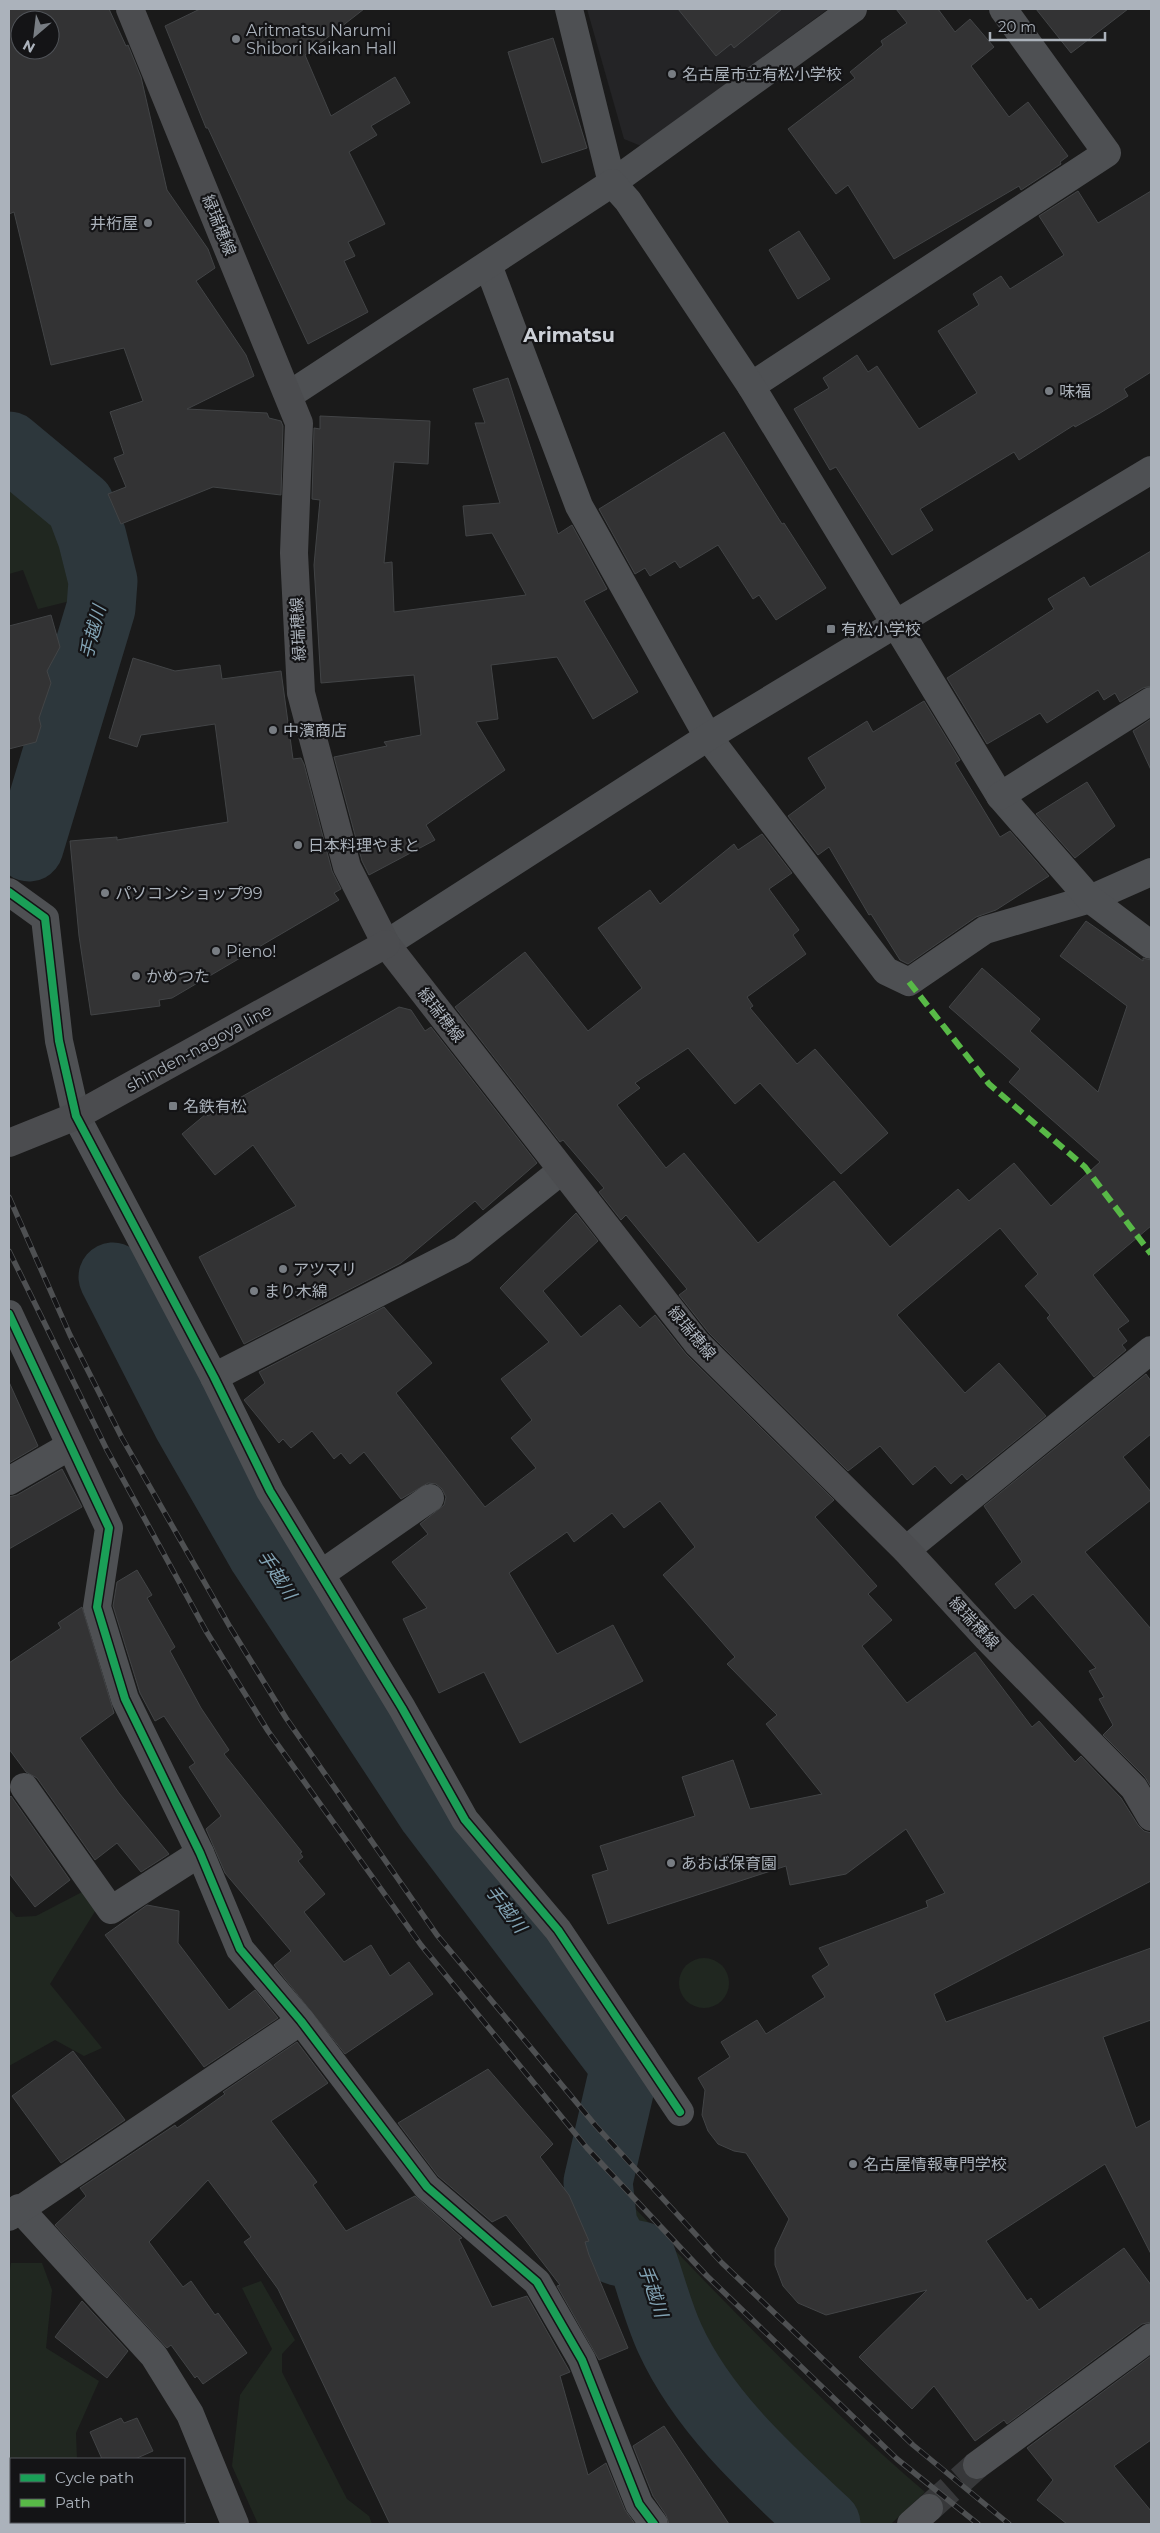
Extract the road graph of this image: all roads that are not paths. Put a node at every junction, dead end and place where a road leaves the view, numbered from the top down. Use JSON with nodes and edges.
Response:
{"nodes":[{"id":1,"x":130,"y":9,"type":"edge"},
{"id":2,"x":569,"y":9,"type":"edge"},
{"id":3,"x":854,"y":9,"type":"edge"},
{"id":4,"x":1003,"y":9,"type":"edge"},
{"id":5,"x":612,"y":183,"type":"junction"},
{"id":6,"x":488,"y":265,"type":"junction"},
{"id":7,"x":752,"y":386,"type":"junction"},
{"id":8,"x":289,"y":395,"type":"junction"},
{"id":9,"x":1151,"y":470,"type":"edge"},
{"id":10,"x":895,"y":625,"type":"junction"},
{"id":11,"x":1151,"y":701,"type":"edge"},
{"id":12,"x":708,"y":737,"type":"junction"},
{"id":13,"x":1000,"y":796,"type":"junction"},
{"id":14,"x":1151,"y":872,"type":"edge"},
{"id":15,"x":9,"y":892,"type":"edge"},
{"id":16,"x":1090,"y":899,"type":"junction"},
{"id":17,"x":386,"y":944,"type":"junction"},
{"id":18,"x":1151,"y":945,"type":"edge"},
{"id":19,"x":76,"y":1116,"type":"junction"},
{"id":20,"x":9,"y":1144,"type":"edge"},
{"id":21,"x":561,"y":1171,"type":"junction"},
{"id":22,"x":9,"y":1314,"type":"edge"},
{"id":23,"x":1151,"y":1350,"type":"edge"},
{"id":24,"x":214,"y":1376,"type":"junction"},
{"id":25,"x":70,"y":1446,"type":"junction"},
{"id":26,"x":9,"y":1481,"type":"edge"},
{"id":27,"x":430,"y":1498,"type":"dead end"},
{"id":28,"x":906,"y":1550,"type":"junction"},
{"id":29,"x":321,"y":1574,"type":"junction"},
{"id":30,"x":24,"y":1788,"type":"dead end"},
{"id":31,"x":1151,"y":1817,"type":"edge"},
{"id":32,"x":200,"y":1853,"type":"junction"},
{"id":33,"x":301,"y":2021,"type":"junction"},
{"id":34,"x":680,"y":2112,"type":"dead end"},
{"id":35,"x":14,"y":2213,"type":"edge"},
{"id":36,"x":1151,"y":2336,"type":"edge"},
{"id":37,"x":977,"y":2465,"type":"tunnel mouth"},
{"id":38,"x":235,"y":2524,"type":"edge"},
{"id":39,"x":654,"y":2524,"type":"edge"}],
"edges":[{"from":1,"to":8,"type":"main road","name":"緑瑞穂線"},
{"from":2,"to":5,"type":"street"},
{"from":3,"to":5,"type":"street"},
{"from":4,"to":7,"type":"street"},
{"from":5,"to":6,"type":"street"},
{"from":5,"to":7,"type":"street"},
{"from":6,"to":8,"type":"street"},
{"from":6,"to":12,"type":"street"},
{"from":7,"to":10,"type":"street"},
{"from":8,"to":17,"type":"main road","name":"緑瑞穂線"},
{"from":9,"to":10,"type":"street"},
{"from":10,"to":12,"type":"street"},
{"from":10,"to":13,"type":"street"},
{"from":11,"to":13,"type":"street"},
{"from":12,"to":16,"type":"street"},
{"from":12,"to":17,"type":"street"},
{"from":13,"to":16,"type":"street"},
{"from":14,"to":16,"type":"street"},
{"from":15,"to":19,"type":"street"},
{"from":16,"to":18,"type":"street"},
{"from":17,"to":19,"type":"main road","name":"shinden-nagoya line"},
{"from":17,"to":21,"type":"main road","name":"緑瑞穂線"},
{"from":19,"to":20,"type":"main road","name":"shinden-nagoya line"},
{"from":19,"to":24,"type":"street"},
{"from":21,"to":24,"type":"street"},
{"from":21,"to":28,"type":"main road","name":"緑瑞穂線"},
{"from":22,"to":25,"type":"street"},
{"from":23,"to":28,"type":"street"},
{"from":24,"to":29,"type":"street"},
{"from":25,"to":26,"type":"street"},
{"from":25,"to":32,"type":"street"},
{"from":27,"to":29,"type":"street"},
{"from":28,"to":31,"type":"main road","name":"緑瑞穂線"},
{"from":29,"to":34,"type":"street"},
{"from":30,"to":32,"type":"street"},
{"from":32,"to":33,"type":"street"},
{"from":33,"to":35,"type":"street"},
{"from":33,"to":39,"type":"street"},
{"from":35,"to":38,"type":"street"},
{"from":36,"to":37,"type":"street"}]}
